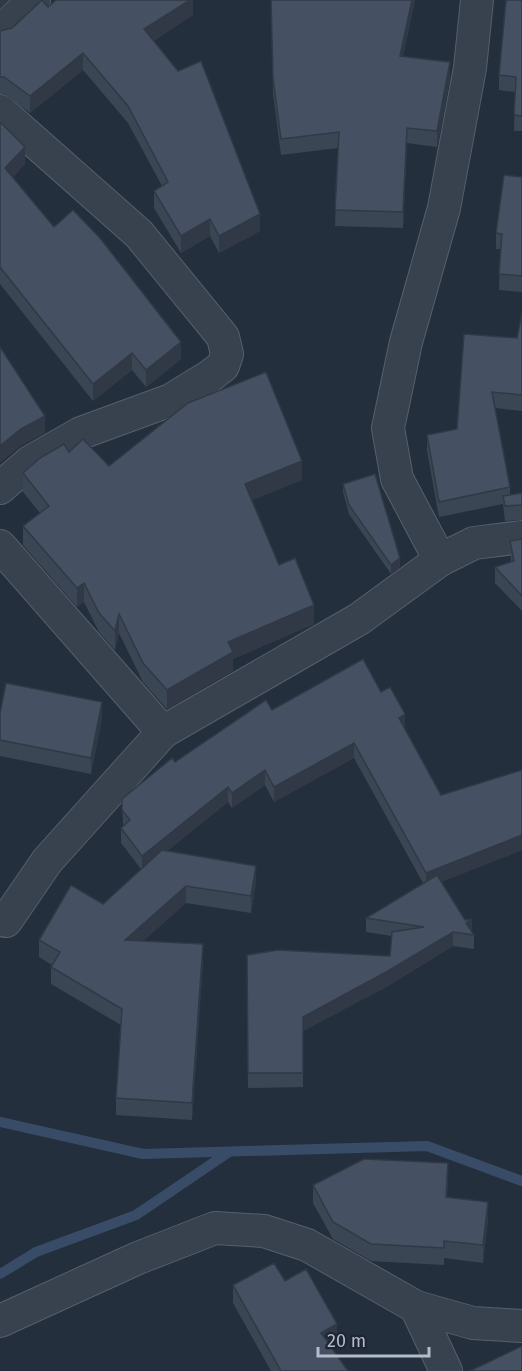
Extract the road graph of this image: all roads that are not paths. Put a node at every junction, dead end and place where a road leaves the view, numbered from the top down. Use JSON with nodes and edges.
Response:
{"nodes":[{"id":1,"x":34,"y":0,"type":"edge"},
{"id":2,"x":477,"y":0,"type":"edge"},
{"id":3,"x":0,"y":32,"type":"edge"},
{"id":4,"x":0,"y":111,"type":"edge"},
{"id":5,"x":0,"y":488,"type":"edge"},
{"id":6,"x":522,"y":537,"type":"edge"},
{"id":7,"x":0,"y":546,"type":"edge"},
{"id":8,"x":440,"y":560,"type":"junction"},
{"id":9,"x":163,"y":732,"type":"junction"},
{"id":10,"x":6,"y":921,"type":"dead end"},
{"id":11,"x":416,"y":1307,"type":"junction"},
{"id":12,"x":0,"y":1321,"type":"edge"},
{"id":13,"x":522,"y":1326,"type":"edge"},
{"id":14,"x":446,"y":1371,"type":"edge"}],
"edges":[{"from":1,"to":3,"type":"street"},
{"from":2,"to":8,"type":"street"},
{"from":4,"to":5,"type":"street"},
{"from":6,"to":8,"type":"street"},
{"from":7,"to":9,"type":"street"},
{"from":8,"to":9,"type":"street"},
{"from":9,"to":10,"type":"street"},
{"from":11,"to":12,"type":"street"},
{"from":11,"to":13,"type":"street"},
{"from":11,"to":14,"type":"street"}]}
